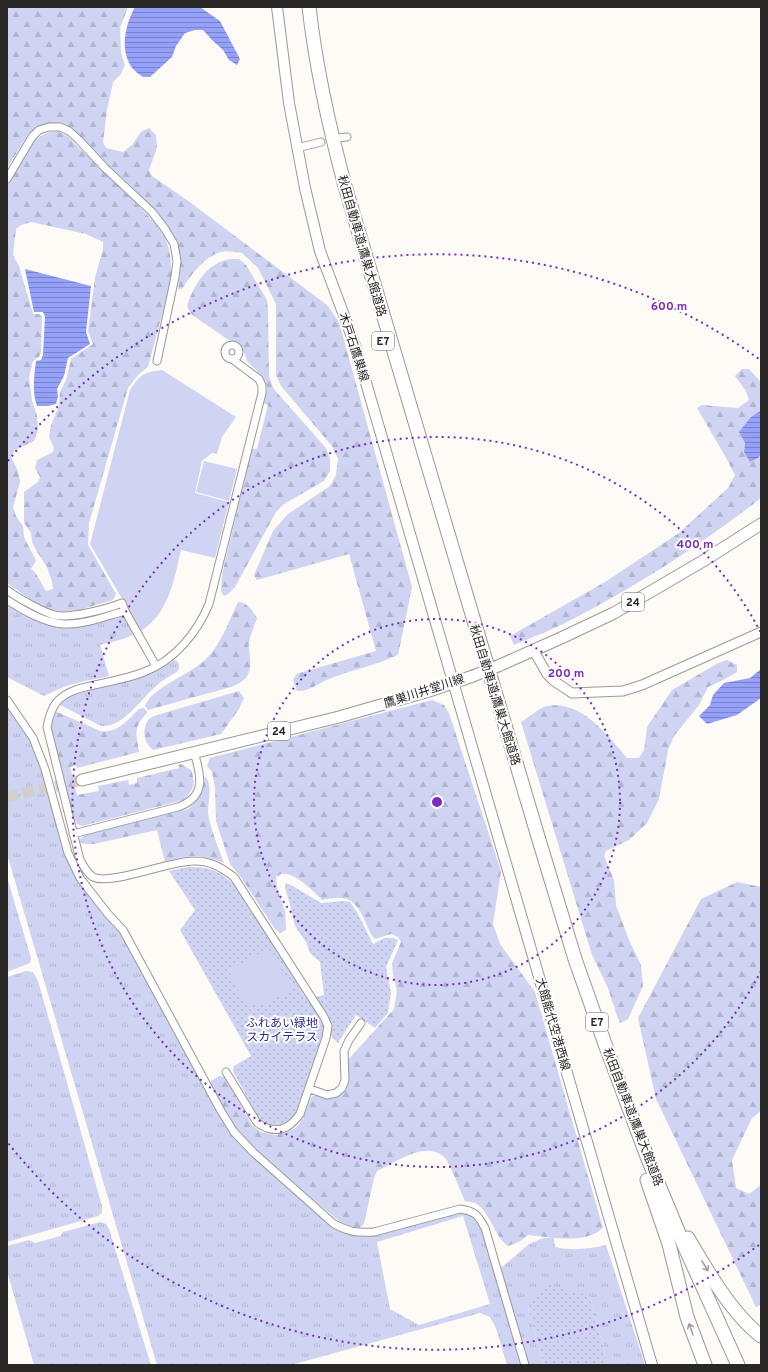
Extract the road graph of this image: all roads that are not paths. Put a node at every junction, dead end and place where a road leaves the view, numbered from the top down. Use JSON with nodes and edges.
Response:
{"nodes":[{"id":1,"x":277,"y":7,"type":"edge"},
{"id":2,"x":303,"y":7,"type":"edge"},
{"id":3,"x":309,"y":7,"type":"edge"},
{"id":4,"x":347,"y":136,"type":"dead end"},
{"id":5,"x":338,"y":138,"type":"dead end"},
{"id":6,"x":321,"y":142,"type":"dead end"},
{"id":7,"x":297,"y":148,"type":"junction"},
{"id":8,"x":7,"y":179,"type":"edge"},
{"id":9,"x":232,"y":359,"type":"dead end"},
{"id":10,"x":157,"y":362,"type":"dead end"},
{"id":11,"x":761,"y":524,"type":"edge"},
{"id":12,"x":7,"y":590,"type":"edge"},
{"id":13,"x":7,"y":600,"type":"edge"},
{"id":14,"x":125,"y":611,"type":"junction"},
{"id":15,"x":761,"y":632,"type":"edge"},
{"id":16,"x":534,"y":651,"type":"junction"},
{"id":17,"x":156,"y":666,"type":"junction"},
{"id":18,"x":454,"y":683,"type":"junction"},
{"id":19,"x":7,"y":700,"type":"edge"},
{"id":20,"x":194,"y":752,"type":"junction"},
{"id":21,"x":82,"y":780,"type":"tunnel mouth"},
{"id":22,"x":73,"y":834,"type":"junction"},
{"id":23,"x":361,"y":1023,"type":"dead end"},
{"id":24,"x":226,"y":1072,"type":"dead end"},
{"id":25,"x":310,"y":1089,"type":"junction"},
{"id":26,"x":630,"y":1121,"type":"junction"},
{"id":27,"x":761,"y":1336,"type":"edge"},
{"id":28,"x":525,"y":1365,"type":"edge"},
{"id":29,"x":652,"y":1365,"type":"edge"},
{"id":30,"x":705,"y":1365,"type":"edge"},
{"id":31,"x":730,"y":1365,"type":"edge"},
{"id":32,"x":738,"y":1365,"type":"edge"}],
"edges":[{"from":1,"to":7,"type":"main road","name":"木戸石鷹巣線"},
{"from":2,"to":26,"type":"highway","name":"秋田自動車道;鷹巣大館道路","number":"E7"},
{"from":3,"to":26,"type":"highway","name":"秋田自動車道;鷹巣大館道路","number":"E7"},
{"from":4,"to":5,"type":"street"},
{"from":6,"to":7,"type":"street"},
{"from":7,"to":18,"type":"main road","name":"木戸石鷹巣線"},
{"from":8,"to":10,"type":"street"},
{"from":9,"to":17,"type":"street"},
{"from":11,"to":16,"type":"main road","name":"鷹巣川井堂川線","number":"24"},
{"from":12,"to":14,"type":"street"},
{"from":13,"to":14,"type":"street"},
{"from":14,"to":17,"type":"street"},
{"from":15,"to":16,"type":"street"},
{"from":16,"to":18,"type":"main road","name":"鷹巣川井堂川線","number":"24","bridge":true},
{"from":17,"to":22,"type":"street"},
{"from":18,"to":20,"type":"main road","name":"鷹巣川井堂川線","number":"24"},
{"from":18,"to":29,"type":"main road","name":"大館能代空港西線"},
{"from":19,"to":28,"type":"street"},
{"from":20,"to":21,"type":"main road","name":"鷹巣川井堂川線","number":"24"},
{"from":20,"to":22,"type":"street"},
{"from":22,"to":25,"type":"street"},
{"from":23,"to":25,"type":"street"},
{"from":24,"to":25,"type":"street"},
{"from":26,"to":27,"type":"highway","one_way":true},
{"from":30,"to":26,"type":"highway","one_way":true},
{"from":26,"to":31,"type":"highway","name":"秋田自動車道;鷹巣大館道路","number":"E7"},
{"from":26,"to":32,"type":"highway","name":"秋田自動車道;鷹巣大館道路","number":"E7"}]}
